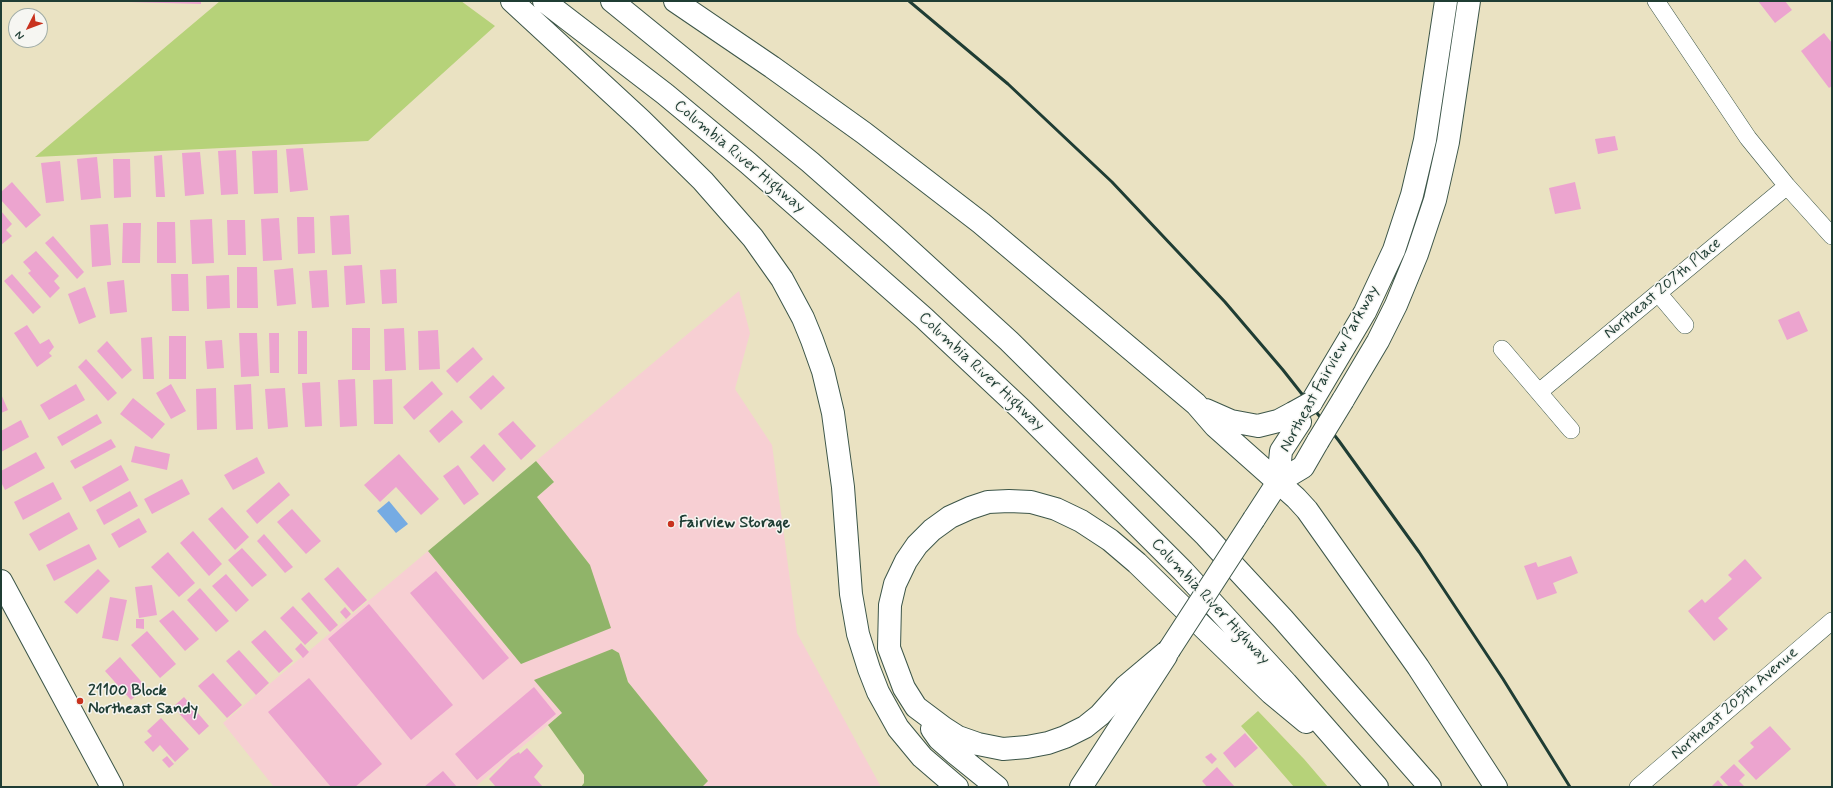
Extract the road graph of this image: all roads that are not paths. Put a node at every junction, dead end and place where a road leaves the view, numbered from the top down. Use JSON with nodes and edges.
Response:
{"nodes":[{"id":1,"x":512,"y":1,"type":"edge"},
{"id":2,"x":544,"y":1,"type":"edge"},
{"id":3,"x":612,"y":1,"type":"edge"},
{"id":4,"x":675,"y":1,"type":"edge"},
{"id":5,"x":1446,"y":1,"type":"edge"},
{"id":6,"x":1469,"y":1,"type":"edge"},
{"id":7,"x":1656,"y":1,"type":"edge"},
{"id":8,"x":1786,"y":186,"type":"junction"},
{"id":9,"x":1832,"y":236,"type":"edge"},
{"id":10,"x":1658,"y":293,"type":"junction"},
{"id":11,"x":1685,"y":325,"type":"dead end"},
{"id":12,"x":1502,"y":349,"type":"dead end"},
{"id":13,"x":1538,"y":392,"type":"junction"},
{"id":14,"x":1196,"y":404,"type":"junction"},
{"id":15,"x":1302,"y":413,"type":"junction"},
{"id":16,"x":1571,"y":430,"type":"dead end"},
{"id":17,"x":1278,"y":482,"type":"junction"},
{"id":18,"x":1,"y":581,"type":"edge"},
{"id":19,"x":1832,"y":621,"type":"edge"},
{"id":20,"x":1170,"y":650,"type":"junction"},
{"id":21,"x":916,"y":707,"type":"junction"},
{"id":22,"x":1371,"y":779,"type":"edge"},
{"id":23,"x":112,"y":787,"type":"edge"},
{"id":24,"x":957,"y":787,"type":"edge"},
{"id":25,"x":997,"y":787,"type":"edge"},
{"id":26,"x":1081,"y":787,"type":"edge"},
{"id":27,"x":1430,"y":787,"type":"edge"},
{"id":28,"x":1496,"y":787,"type":"edge"},
{"id":29,"x":1638,"y":787,"type":"edge"}],
"edges":[{"from":1,"to":24,"type":"main road"},
{"from":2,"to":22,"type":"main road","name":"Columbia River Highway"},
{"from":3,"to":27,"type":"main road"},
{"from":4,"to":14,"type":"main road"},
{"from":5,"to":15,"type":"main road","name":"Northeast Fairview Parkway"},
{"from":6,"to":17,"type":"main road","name":"Northeast Fairview Parkway","bridge":true},
{"from":7,"to":8,"type":"street"},
{"from":8,"to":9,"type":"street"},
{"from":8,"to":10,"type":"street","name":"Northeast 207th Place"},
{"from":10,"to":11,"type":"street"},
{"from":10,"to":13,"type":"street","name":"Northeast 207th Place"},
{"from":12,"to":13,"type":"street"},
{"from":13,"to":16,"type":"street"},
{"from":14,"to":15,"type":"main road"},
{"from":14,"to":17,"type":"main road"},
{"from":15,"to":17,"type":"main road","name":"Northeast Fairview Parkway"},
{"from":17,"to":20,"type":"main road","name":"Northeast Fairview Parkway","bridge":true},
{"from":17,"to":28,"type":"main road"},
{"from":18,"to":23,"type":"main road"},
{"from":19,"to":29,"type":"street","name":"Northeast 205th Avenue"},
{"from":20,"to":21,"type":"main road"},
{"from":20,"to":26,"type":"main road","name":"Northeast Fairview Parkway"},
{"from":21,"to":22,"type":"main road"},
{"from":21,"to":25,"type":"main road"}]}
